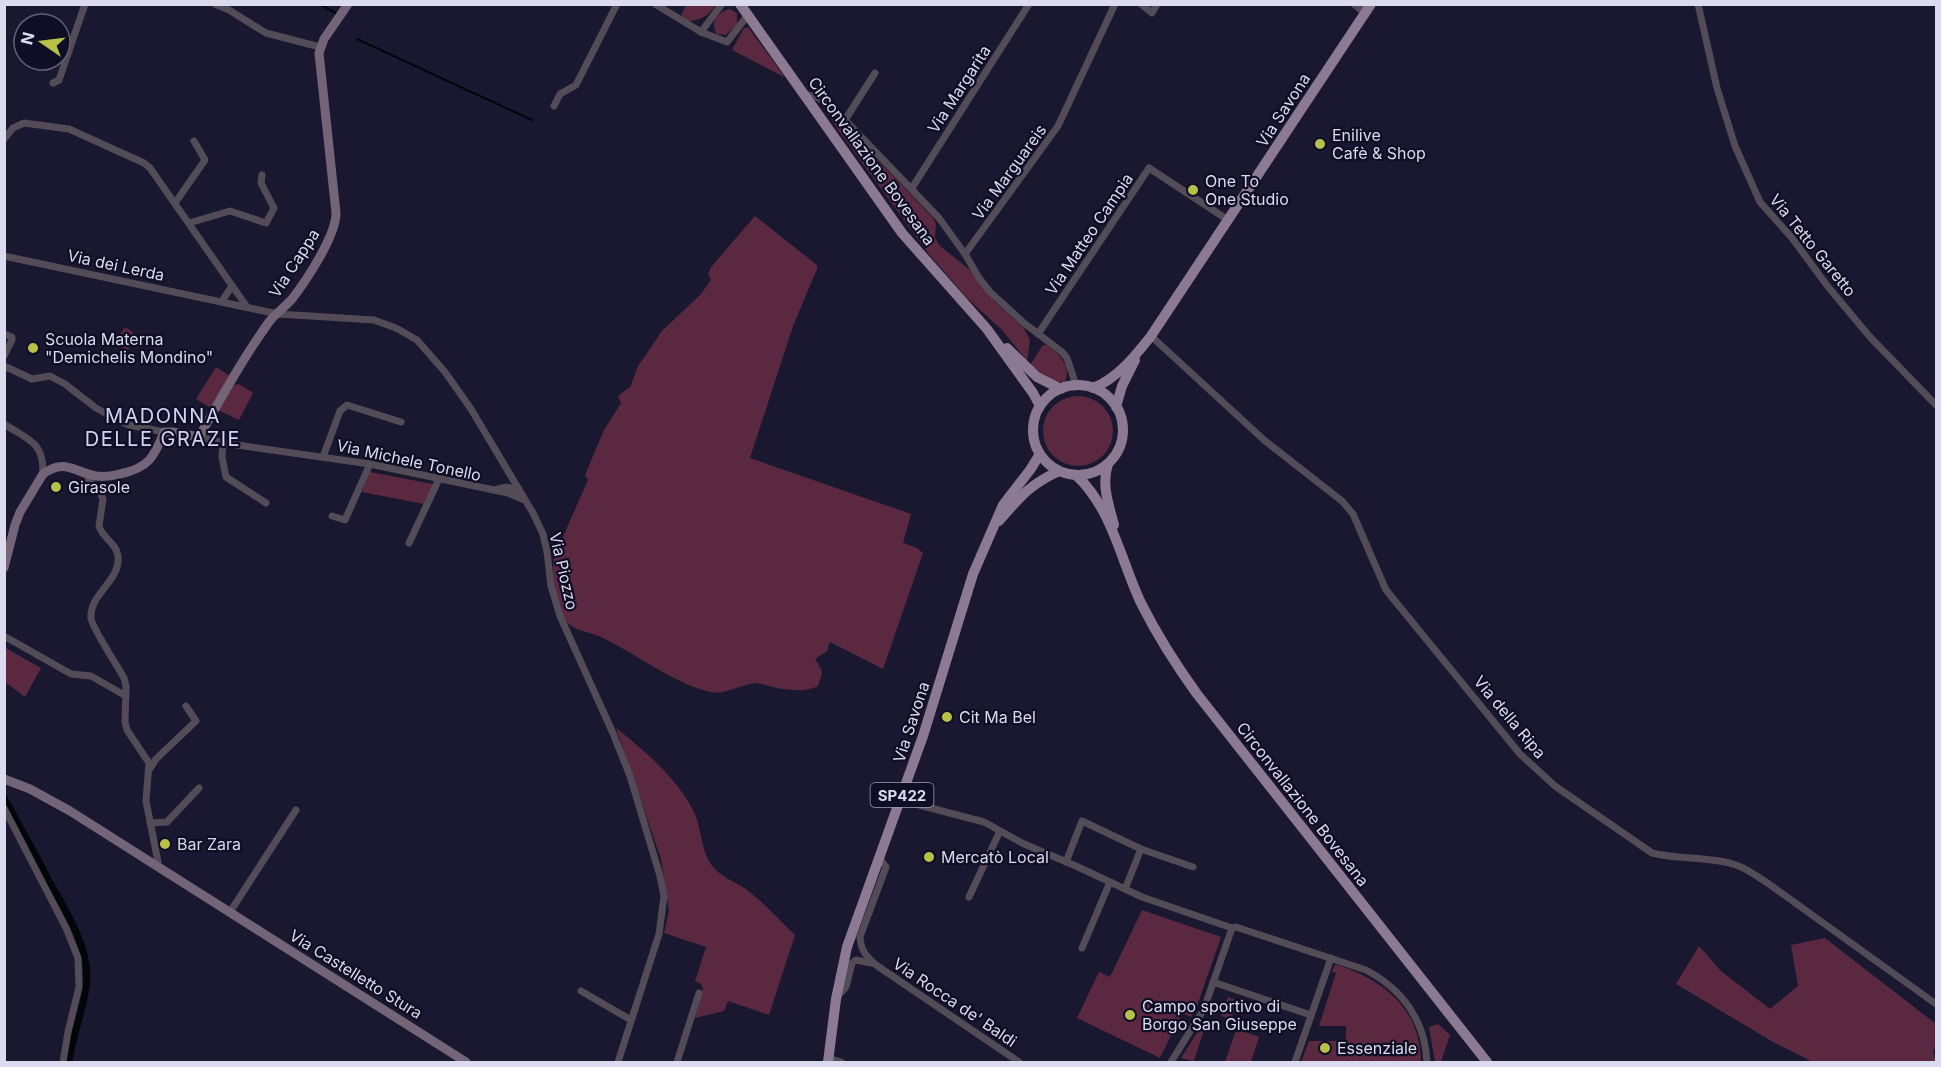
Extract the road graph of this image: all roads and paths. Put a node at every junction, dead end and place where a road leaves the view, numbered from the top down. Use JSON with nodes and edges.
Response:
{"nodes":[{"id":1,"x":85,"y":4,"type":"edge"},
{"id":2,"x":215,"y":4,"type":"edge"},
{"id":3,"x":348,"y":4,"type":"edge"},
{"id":4,"x":617,"y":4,"type":"edge"},
{"id":5,"x":655,"y":4,"type":"edge"},
{"id":6,"x":722,"y":4,"type":"edge"},
{"id":7,"x":740,"y":4,"type":"edge"},
{"id":8,"x":1029,"y":4,"type":"edge"},
{"id":9,"x":1115,"y":4,"type":"edge"},
{"id":10,"x":1141,"y":4,"type":"edge"},
{"id":11,"x":1157,"y":4,"type":"edge"},
{"id":12,"x":1354,"y":4,"type":"edge"},
{"id":13,"x":1698,"y":4,"type":"edge"},
{"id":14,"x":1367,"y":6,"type":"edge"},
{"id":15,"x":748,"y":15,"type":"junction"},
{"id":16,"x":701,"y":32,"type":"junction"},
{"id":17,"x":320,"y":47,"type":"junction"},
{"id":18,"x":875,"y":73,"type":"dead end"},
{"id":19,"x":53,"y":83,"type":"dead end"},
{"id":20,"x":804,"y":94,"type":"junction"},
{"id":21,"x":554,"y":106,"type":"dead end"},
{"id":22,"x":845,"y":120,"type":"junction"},
{"id":23,"x":4,"y":139,"type":"edge"},
{"id":24,"x":194,"y":141,"type":"dead end"},
{"id":25,"x":262,"y":175,"type":"dead end"},
{"id":26,"x":912,"y":188,"type":"junction"},
{"id":27,"x":175,"y":203,"type":"junction"},
{"id":28,"x":1228,"y":220,"type":"junction"},
{"id":29,"x":189,"y":223,"type":"junction"},
{"id":30,"x":965,"y":254,"type":"junction"},
{"id":31,"x":5,"y":257,"type":"edge"},
{"id":32,"x":232,"y":286,"type":"junction"},
{"id":33,"x":222,"y":301,"type":"junction"},
{"id":34,"x":247,"y":307,"type":"junction"},
{"id":35,"x":278,"y":314,"type":"junction"},
{"id":36,"x":4,"y":334,"type":"edge"},
{"id":37,"x":1038,"y":334,"type":"junction"},
{"id":38,"x":1151,"y":336,"type":"junction"},
{"id":39,"x":1143,"y":346,"type":"junction"},
{"id":40,"x":4,"y":356,"type":"edge"},
{"id":41,"x":1014,"y":360,"type":"junction"},
{"id":42,"x":4,"y":366,"type":"edge"},
{"id":43,"x":1076,"y":385,"type":"junction"},
{"id":44,"x":1093,"y":388,"type":"junction"},
{"id":45,"x":1061,"y":389,"type":"junction"},
{"id":46,"x":1936,"y":405,"type":"edge"},
{"id":47,"x":1040,"y":406,"type":"junction"},
{"id":48,"x":1116,"y":406,"type":"junction"},
{"id":49,"x":401,"y":422,"type":"dead end"},
{"id":50,"x":4,"y":424,"type":"edge"},
{"id":51,"x":164,"y":432,"type":"junction"},
{"id":52,"x":199,"y":437,"type":"junction"},
{"id":53,"x":223,"y":443,"type":"junction"},
{"id":54,"x":1040,"y":454,"type":"junction"},
{"id":55,"x":323,"y":457,"type":"junction"},
{"id":56,"x":370,"y":464,"type":"junction"},
{"id":57,"x":1108,"y":464,"type":"junction"},
{"id":58,"x":1059,"y":471,"type":"junction"},
{"id":59,"x":508,"y":472,"type":"junction"},
{"id":60,"x":43,"y":474,"type":"junction"},
{"id":61,"x":88,"y":474,"type":"junction"},
{"id":62,"x":1077,"y":476,"type":"junction"},
{"id":63,"x":439,"y":479,"type":"junction"},
{"id":64,"x":518,"y":490,"type":"junction"},
{"id":65,"x":489,"y":491,"type":"junction"},
{"id":66,"x":524,"y":500,"type":"junction"},
{"id":67,"x":266,"y":502,"type":"dead end"},
{"id":68,"x":332,"y":516,"type":"dead end"},
{"id":69,"x":991,"y":531,"type":"junction"},
{"id":70,"x":409,"y":543,"type":"dead end"},
{"id":71,"x":1120,"y":549,"type":"junction"},
{"id":72,"x":4,"y":567,"type":"edge"},
{"id":73,"x":4,"y":636,"type":"edge"},
{"id":74,"x":126,"y":696,"type":"junction"},
{"id":75,"x":186,"y":706,"type":"dead end"},
{"id":76,"x":149,"y":770,"type":"junction"},
{"id":77,"x":4,"y":779,"type":"edge"},
{"id":78,"x":199,"y":788,"type":"dead end"},
{"id":79,"x":900,"y":800,"type":"junction"},
{"id":80,"x":4,"y":808,"type":"edge"},
{"id":81,"x":296,"y":810,"type":"dead end"},
{"id":82,"x":150,"y":823,"type":"junction"},
{"id":83,"x":1000,"y":831,"type":"junction"},
{"id":84,"x":1141,"y":849,"type":"junction"},
{"id":85,"x":879,"y":858,"type":"junction"},
{"id":86,"x":1066,"y":862,"type":"junction"},
{"id":87,"x":157,"y":866,"type":"junction"},
{"id":88,"x":1193,"y":867,"type":"dead end"},
{"id":89,"x":1110,"y":882,"type":"junction"},
{"id":90,"x":1125,"y":889,"type":"junction"},
{"id":91,"x":969,"y":897,"type":"dead end"},
{"id":92,"x":230,"y":912,"type":"junction"},
{"id":93,"x":1232,"y":928,"type":"junction"},
{"id":94,"x":1082,"y":948,"type":"dead end"},
{"id":95,"x":1331,"y":958,"type":"junction"},
{"id":96,"x":876,"y":965,"type":"junction"},
{"id":97,"x":1213,"y":982,"type":"junction"},
{"id":98,"x":581,"y":991,"type":"dead end"},
{"id":99,"x":699,"y":993,"type":"dead end"},
{"id":100,"x":836,"y":999,"type":"junction"},
{"id":101,"x":1936,"y":1004,"type":"edge"},
{"id":102,"x":1311,"y":1015,"type":"junction"},
{"id":103,"x":632,"y":1020,"type":"junction"},
{"id":104,"x":828,"y":1060,"type":"edge"},
{"id":105,"x":63,"y":1062,"type":"edge"},
{"id":106,"x":466,"y":1062,"type":"edge"},
{"id":107,"x":618,"y":1062,"type":"edge"},
{"id":108,"x":677,"y":1062,"type":"edge"},
{"id":109,"x":841,"y":1062,"type":"edge"},
{"id":110,"x":1019,"y":1062,"type":"edge"},
{"id":111,"x":1171,"y":1062,"type":"edge"},
{"id":112,"x":1294,"y":1062,"type":"edge"},
{"id":113,"x":1427,"y":1062,"type":"edge"},
{"id":114,"x":1486,"y":1062,"type":"edge"}],
"edges":[{"from":1,"to":19,"type":"street"},
{"from":2,"to":17,"type":"street"},
{"from":3,"to":17,"type":"street"},
{"from":4,"to":21,"type":"street"},
{"from":5,"to":16,"type":"street"},
{"from":6,"to":16,"type":"street"},
{"from":7,"to":15,"type":"main road","name":"Circonvallazione Bovesana"},
{"from":8,"to":26,"type":"street","name":"Via Margarita"},
{"from":9,"to":30,"type":"street","name":"Via Marguareis"},
{"from":10,"to":11,"type":"street"},
{"from":12,"to":14,"type":"street"},
{"from":13,"to":46,"type":"street","name":"Via Tetto Garetto"},
{"from":14,"to":28,"type":"main road","name":"Via Savona"},
{"from":15,"to":16,"type":"street"},
{"from":15,"to":20,"type":"main road","name":"Circonvallazione Bovesana"},
{"from":17,"to":35,"type":"street","name":"Via Cappa"},
{"from":18,"to":22,"type":"street"},
{"from":20,"to":22,"type":"street"},
{"from":20,"to":41,"type":"main road","name":"Circonvallazione Bovesana"},
{"from":22,"to":26,"type":"street"},
{"from":23,"to":27,"type":"street"},
{"from":24,"to":27,"type":"street"},
{"from":25,"to":29,"type":"street"},
{"from":26,"to":30,"type":"street"},
{"from":27,"to":29,"type":"street"},
{"from":28,"to":37,"type":"street","name":"Via Matteo Campia"},
{"from":28,"to":38,"type":"main road","name":"Via Savona"},
{"from":29,"to":32,"type":"street"},
{"from":30,"to":37,"type":"street"},
{"from":31,"to":33,"type":"street","name":"Via dei Lerda"},
{"from":32,"to":33,"type":"street"},
{"from":32,"to":34,"type":"street"},
{"from":33,"to":34,"type":"street","name":"Via dei Lerda"},
{"from":34,"to":35,"type":"street","name":"Via Piozzo"},
{"from":35,"to":52,"type":"street","name":"Via Cappa"},
{"from":35,"to":59,"type":"street","name":"Via Piozzo"},
{"from":36,"to":40,"type":"street"},
{"from":37,"to":43,"type":"street"},
{"from":38,"to":39,"type":"main road","name":"Via Savona"},
{"from":38,"to":101,"type":"street","name":"Via della Ripa"},
{"from":39,"to":44,"type":"main road","name":"Via Savona"},
{"from":39,"to":48,"type":"main road","name":"Via Savona"},
{"from":41,"to":45,"type":"main road","name":"Circonvallazione Bovesana"},
{"from":41,"to":47,"type":"main road","name":"Circonvallazione Bovesana"},
{"from":42,"to":51,"type":"street"},
{"from":43,"to":44,"type":"main road"},
{"from":43,"to":45,"type":"main road"},
{"from":44,"to":48,"type":"main road"},
{"from":45,"to":47,"type":"main road"},
{"from":47,"to":54,"type":"main road"},
{"from":48,"to":57,"type":"main road"},
{"from":49,"to":55,"type":"street","name":"Via Michele Tonello"},
{"from":50,"to":60,"type":"street"},
{"from":51,"to":52,"type":"street"},
{"from":51,"to":61,"type":"street"},
{"from":52,"to":53,"type":"street","name":"Via Michele Tonello"},
{"from":53,"to":55,"type":"street","name":"Via Michele Tonello"},
{"from":53,"to":67,"type":"street"},
{"from":54,"to":58,"type":"main road"},
{"from":54,"to":69,"type":"main road","name":"Via Savona","number":"SP422"},
{"from":55,"to":56,"type":"street","name":"Via Michele Tonello"},
{"from":56,"to":63,"type":"street","name":"Via Michele Tonello"},
{"from":56,"to":68,"type":"street"},
{"from":57,"to":62,"type":"main road"},
{"from":57,"to":71,"type":"main road","name":"Circonvallazione Bovesana"},
{"from":58,"to":62,"type":"main road"},
{"from":58,"to":69,"type":"main road","name":"Via Savona","number":"SP422"},
{"from":59,"to":64,"type":"street","name":"Via Piozzo"},
{"from":59,"to":65,"type":"street","name":"Via Michele Tonello"},
{"from":60,"to":61,"type":"street"},
{"from":60,"to":72,"type":"street"},
{"from":61,"to":74,"type":"street"},
{"from":62,"to":71,"type":"main road","name":"Circonvallazione Bovesana"},
{"from":63,"to":65,"type":"street","name":"Via Michele Tonello"},
{"from":63,"to":70,"type":"street"},
{"from":64,"to":65,"type":"street","name":"Via Michele Tonello"},
{"from":64,"to":66,"type":"street","name":"Via Piozzo"},
{"from":65,"to":66,"type":"street","name":"Via Michele Tonello"},
{"from":66,"to":103,"type":"street","name":"Via Piozzo"},
{"from":69,"to":79,"type":"main road","name":"Via Savona","number":"SP422"},
{"from":71,"to":114,"type":"main road","name":"Circonvallazione Bovesana"},
{"from":73,"to":74,"type":"street"},
{"from":74,"to":76,"type":"street"},
{"from":75,"to":76,"type":"street"},
{"from":76,"to":82,"type":"street"},
{"from":77,"to":87,"type":"street","name":"Via Castelletto Stura"},
{"from":78,"to":82,"type":"street"},
{"from":79,"to":83,"type":"street"},
{"from":79,"to":85,"type":"main road","name":"Via Savona","number":"SP422"},
{"from":80,"to":105,"type":"street"},
{"from":81,"to":92,"type":"street"},
{"from":82,"to":87,"type":"street"},
{"from":83,"to":86,"type":"street"},
{"from":83,"to":91,"type":"street"},
{"from":84,"to":86,"type":"street"},
{"from":84,"to":88,"type":"street"},
{"from":84,"to":90,"type":"street"},
{"from":85,"to":96,"type":"street","name":"Via Rocca de' Baldi"},
{"from":85,"to":100,"type":"main road","name":"Via Savona","number":"SP422"},
{"from":86,"to":89,"type":"street"},
{"from":87,"to":92,"type":"street","name":"Via Castelletto Stura"},
{"from":89,"to":90,"type":"street"},
{"from":89,"to":94,"type":"street"},
{"from":90,"to":93,"type":"street"},
{"from":92,"to":106,"type":"street","name":"Via Castelletto Stura"},
{"from":93,"to":95,"type":"street"},
{"from":93,"to":97,"type":"street"},
{"from":95,"to":102,"type":"street"},
{"from":95,"to":113,"type":"street"},
{"from":96,"to":100,"type":"street","name":"Via Rocca de' Baldi"},
{"from":96,"to":110,"type":"street","name":"Via Rocca de' Baldi"},
{"from":97,"to":102,"type":"street"},
{"from":97,"to":111,"type":"street"},
{"from":98,"to":103,"type":"street"},
{"from":99,"to":108,"type":"street"},
{"from":100,"to":104,"type":"main road","name":"Via Savona","number":"SP422"},
{"from":102,"to":112,"type":"street"},
{"from":103,"to":107,"type":"street","name":"Via Piozzo"},
{"from":104,"to":109,"type":"street"}]}
